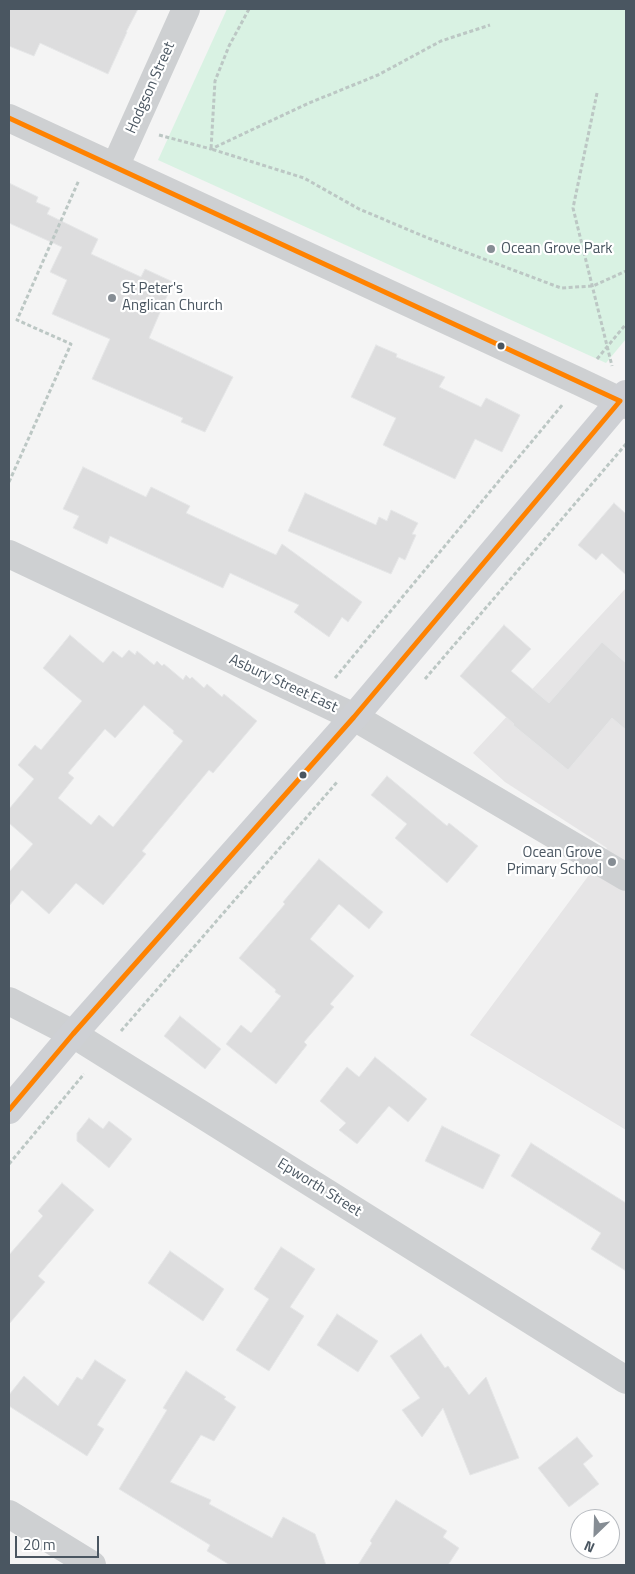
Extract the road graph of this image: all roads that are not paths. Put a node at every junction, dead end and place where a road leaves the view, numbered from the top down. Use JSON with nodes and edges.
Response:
{"nodes":[{"id":1,"x":186,"y":9,"type":"edge"},
{"id":2,"x":9,"y":118,"type":"edge"},
{"id":3,"x":115,"y":167,"type":"junction"},
{"id":4,"x":624,"y":400,"type":"edge"},
{"id":5,"x":9,"y":554,"type":"edge"},
{"id":6,"x":354,"y":717,"type":"junction"},
{"id":7,"x":626,"y":877,"type":"edge"},
{"id":8,"x":9,"y":1001,"type":"edge"},
{"id":9,"x":73,"y":1034,"type":"junction"},
{"id":10,"x":9,"y":1110,"type":"edge"},
{"id":11,"x":626,"y":1380,"type":"edge"},
{"id":12,"x":9,"y":1514,"type":"edge"},
{"id":13,"x":92,"y":1565,"type":"edge"}],
"edges":[{"from":1,"to":3,"type":"street","name":"Hodgson Street"},
{"from":2,"to":3,"type":"street"},
{"from":3,"to":4,"type":"street"},
{"from":4,"to":6,"type":"street"},
{"from":5,"to":6,"type":"street","name":"Asbury Street East"},
{"from":6,"to":7,"type":"street","name":"Asbury Street East"},
{"from":6,"to":9,"type":"street"},
{"from":8,"to":9,"type":"street","name":"Epworth Street"},
{"from":9,"to":10,"type":"street"},
{"from":9,"to":11,"type":"street","name":"Epworth Street"},
{"from":12,"to":13,"type":"street"}]}
